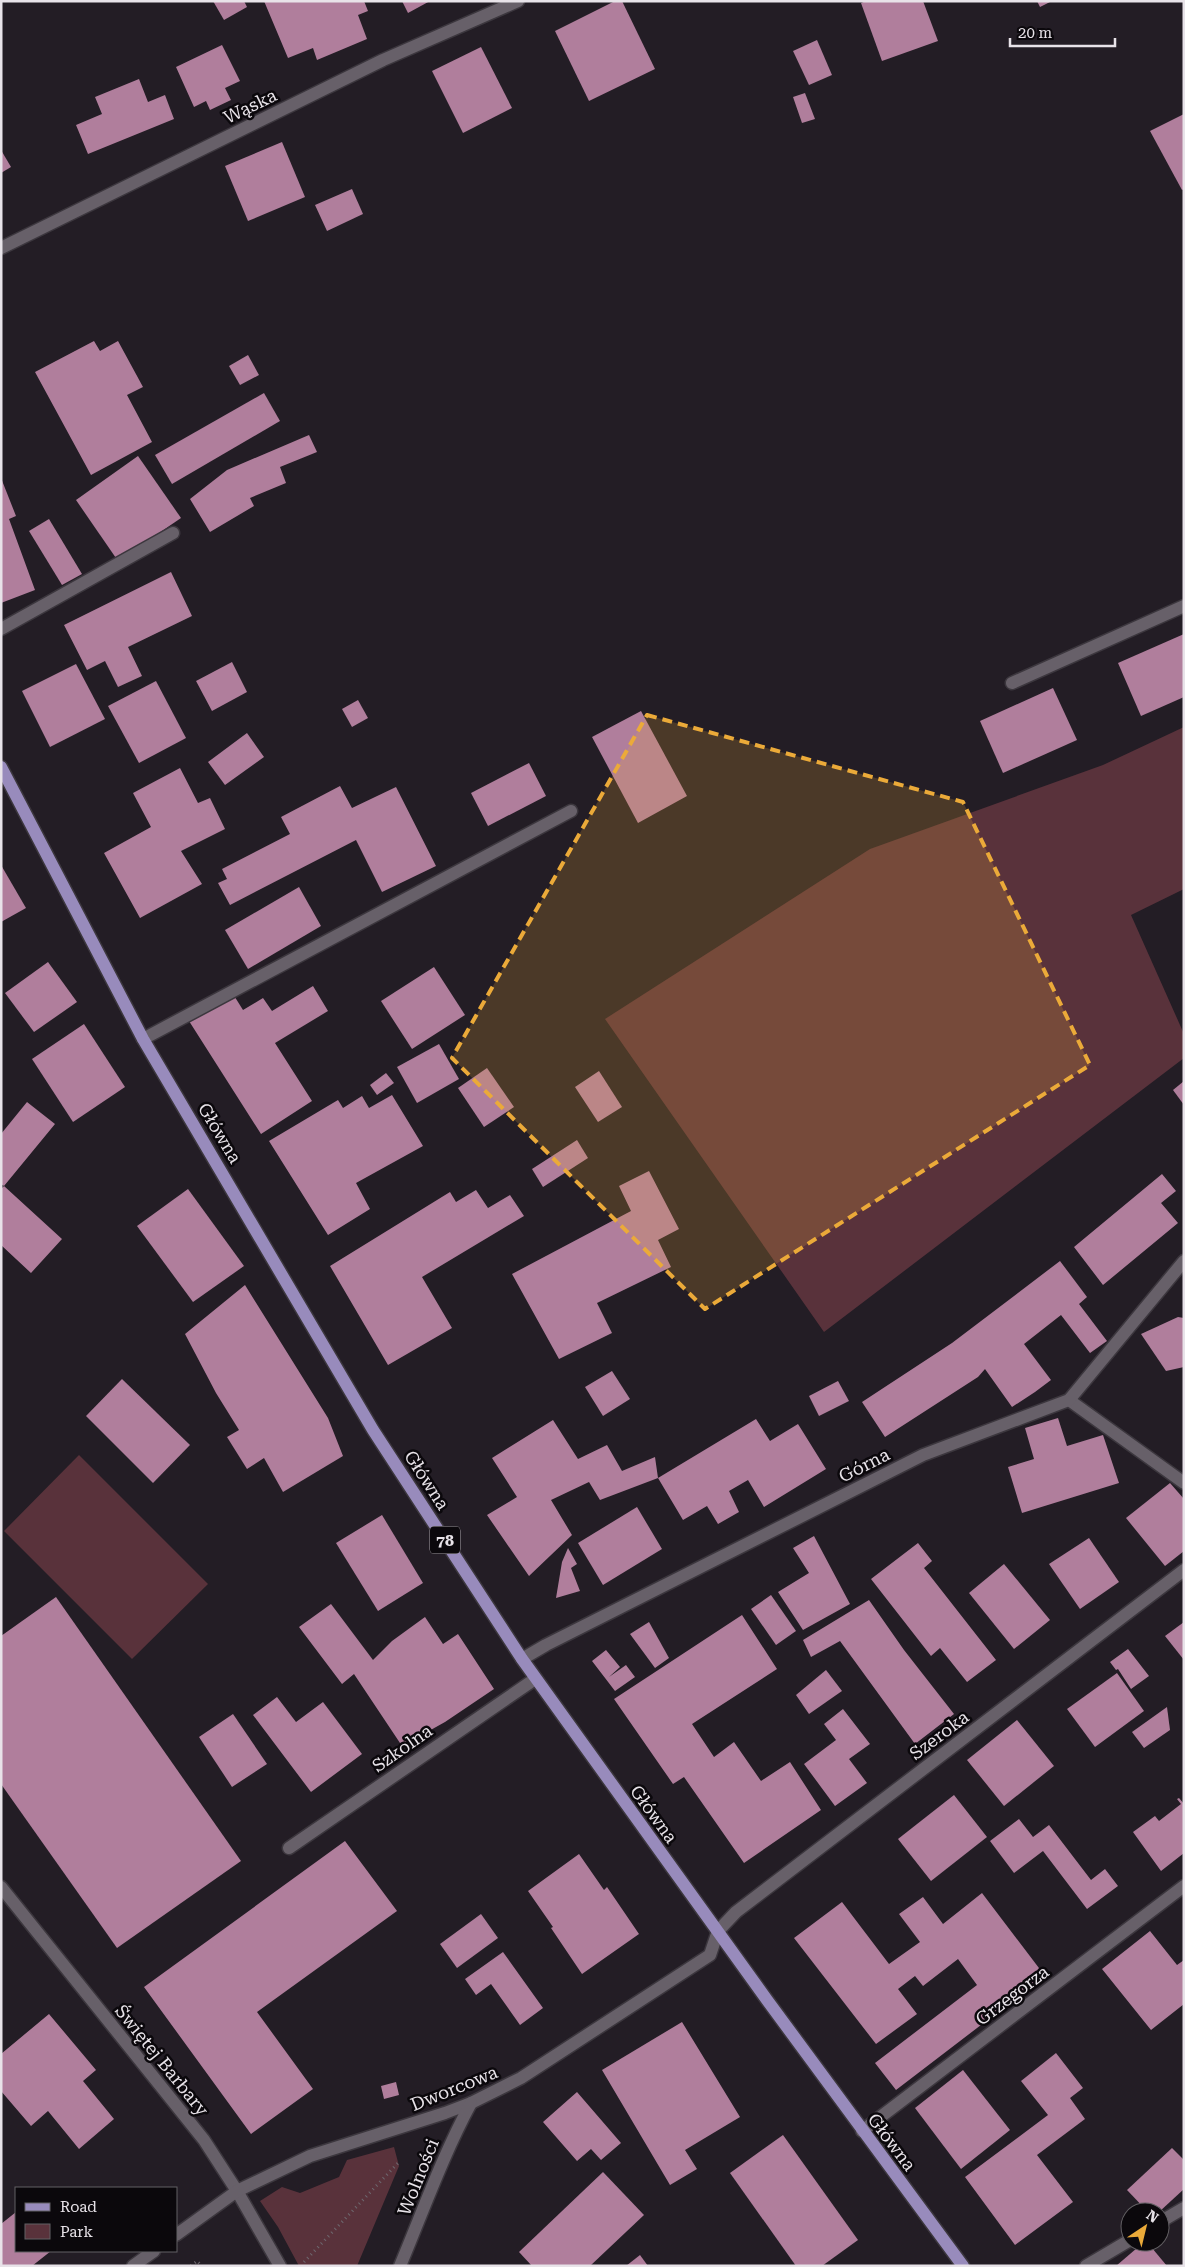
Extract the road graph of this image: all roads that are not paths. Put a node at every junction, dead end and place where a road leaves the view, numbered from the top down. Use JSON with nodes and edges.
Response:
{"nodes":[{"id":1,"x":518,"y":1,"type":"edge"},
{"id":2,"x":1,"y":248,"type":"edge"},
{"id":3,"x":174,"y":533,"type":"dead end"},
{"id":4,"x":1184,"y":606,"type":"edge"},
{"id":5,"x":1,"y":629,"type":"edge"},
{"id":6,"x":1012,"y":682,"type":"dead end"},
{"id":7,"x":2,"y":771,"type":"edge"},
{"id":8,"x":571,"y":811,"type":"dead end"},
{"id":9,"x":144,"y":1039,"type":"junction"},
{"id":10,"x":1184,"y":1261,"type":"edge"},
{"id":11,"x":1069,"y":1400,"type":"junction"},
{"id":12,"x":1184,"y":1484,"type":"edge"},
{"id":13,"x":1184,"y":1570,"type":"edge"},
{"id":14,"x":522,"y":1659,"type":"junction"},
{"id":15,"x":536,"y":1679,"type":"junction"},
{"id":16,"x":289,"y":1848,"type":"dead end"},
{"id":17,"x":1184,"y":1886,"type":"edge"},
{"id":18,"x":1,"y":1887,"type":"edge"},
{"id":19,"x":718,"y":1931,"type":"junction"},
{"id":20,"x":471,"y":2103,"type":"junction"},
{"id":21,"x":862,"y":2131,"type":"junction"},
{"id":22,"x":238,"y":2190,"type":"junction"},
{"id":23,"x":1184,"y":2208,"type":"edge"},
{"id":24,"x":1170,"y":2216,"type":"edge"},
{"id":25,"x":178,"y":2234,"type":"edge"},
{"id":26,"x":1120,"y":2246,"type":"edge"},
{"id":27,"x":153,"y":2252,"type":"edge"},
{"id":28,"x":133,"y":2266,"type":"edge"},
{"id":29,"x":280,"y":2266,"type":"edge"},
{"id":30,"x":400,"y":2266,"type":"edge"},
{"id":31,"x":963,"y":2266,"type":"edge"},
{"id":32,"x":1086,"y":2266,"type":"edge"}],
"edges":[{"from":1,"to":2,"type":"street","name":"Wąska"},
{"from":3,"to":5,"type":"street"},
{"from":4,"to":6,"type":"street"},
{"from":7,"to":9,"type":"main road","name":"Główna","number":"78"},
{"from":8,"to":9,"type":"street"},
{"from":9,"to":14,"type":"main road","name":"Główna","number":"78"},
{"from":10,"to":11,"type":"street","name":"Górna"},
{"from":11,"to":12,"type":"street"},
{"from":11,"to":14,"type":"street","name":"Górna"},
{"from":13,"to":19,"type":"street","name":"Szeroka"},
{"from":14,"to":15,"type":"main road","name":"Główna","number":"78"},
{"from":15,"to":16,"type":"street","name":"Szkolna"},
{"from":15,"to":19,"type":"main road","name":"Główna","number":"78"},
{"from":17,"to":21,"type":"street","name":"Grzegorza"},
{"from":18,"to":22,"type":"street","name":"Świętej Barbary"},
{"from":19,"to":20,"type":"street","name":"Dworcowa"},
{"from":19,"to":21,"type":"main road","name":"Główna","number":"78"},
{"from":20,"to":22,"type":"street","name":"Dworcowa"},
{"from":20,"to":30,"type":"street","name":"Wolności"},
{"from":21,"to":31,"type":"main road","name":"Główna","number":"78"},
{"from":22,"to":25,"type":"street","name":"Dworcowa"},
{"from":22,"to":29,"type":"street","name":"Świętej Barbary"},
{"from":23,"to":24,"type":"street"},
{"from":26,"to":32,"type":"street"},
{"from":27,"to":28,"type":"street"}]}
